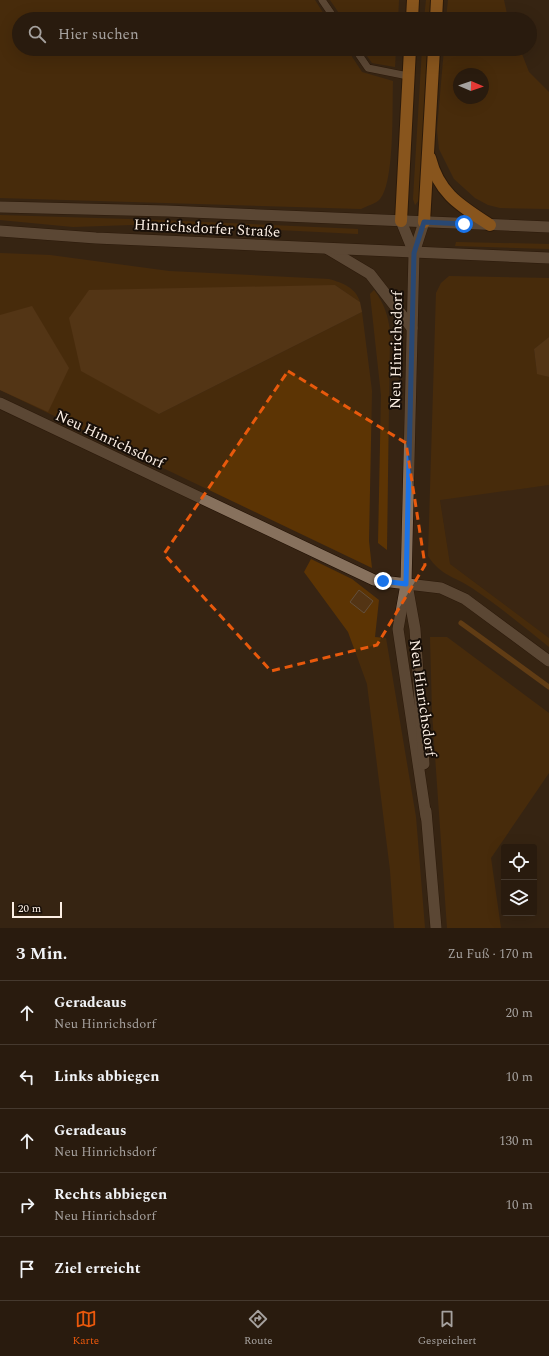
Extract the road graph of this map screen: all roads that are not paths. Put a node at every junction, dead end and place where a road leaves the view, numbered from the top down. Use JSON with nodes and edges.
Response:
{"nodes":[{"id":1,"x":322,"y":0,"type":"edge"},
{"id":2,"x":413,"y":0,"type":"edge"},
{"id":3,"x":437,"y":0,"type":"edge"},
{"id":4,"x":330,"y":12,"type":"edge"},
{"id":5,"x":412,"y":12,"type":"edge"},
{"id":6,"x":436,"y":12,"type":"edge"},
{"id":7,"x":360,"y":56,"type":"edge"},
{"id":8,"x":409,"y":56,"type":"edge"},
{"id":9,"x":434,"y":56,"type":"edge"},
{"id":10,"x":408,"y":76,"type":"junction"},
{"id":11,"x":428,"y":146,"type":"junction"},
{"id":12,"x":0,"y":206,"type":"edge"},
{"id":13,"x":401,"y":221,"type":"junction"},
{"id":14,"x":424,"y":222,"type":"junction"},
{"id":15,"x":490,"y":225,"type":"junction"},
{"id":16,"x":549,"y":227,"type":"edge"},
{"id":17,"x":0,"y":230,"type":"edge"},
{"id":18,"x":328,"y":249,"type":"junction"},
{"id":19,"x":414,"y":253,"type":"junction"},
{"id":20,"x":549,"y":258,"type":"edge"},
{"id":21,"x":412,"y":328,"type":"junction"},
{"id":22,"x":0,"y":402,"type":"edge"},
{"id":23,"x":406,"y":584,"type":"junction"},
{"id":24,"x":549,"y":661,"type":"edge"},
{"id":25,"x":426,"y":817,"type":"junction"},
{"id":26,"x":436,"y":928,"type":"edge"}],
"edges":[{"from":1,"to":4,"type":"lane"},
{"from":2,"to":5,"type":"highway"},
{"from":3,"to":6,"type":"highway"},
{"from":7,"to":10,"type":"lane"},
{"from":8,"to":10,"type":"highway"},
{"from":9,"to":11,"type":"highway"},
{"from":10,"to":13,"type":"highway"},
{"from":11,"to":14,"type":"highway"},
{"from":11,"to":15,"type":"highway"},
{"from":12,"to":13,"type":"street","name":"Hinrichsdorfer Straße"},
{"from":13,"to":14,"type":"street","name":"Hinrichsdorfer Straße"},
{"from":13,"to":19,"type":"street"},
{"from":14,"to":15,"type":"street"},
{"from":14,"to":19,"type":"street"},
{"from":15,"to":16,"type":"street"},
{"from":17,"to":18,"type":"street","name":"Hinrichsdorfer Straße"},
{"from":18,"to":19,"type":"street","name":"Hinrichsdorfer Straße"},
{"from":18,"to":21,"type":"street"},
{"from":19,"to":20,"type":"street"},
{"from":19,"to":21,"type":"street","name":"Neu Hinrichsdorf"},
{"from":21,"to":23,"type":"street","name":"Neu Hinrichsdorf"},
{"from":22,"to":23,"type":"street","name":"Neu Hinrichsdorf"},
{"from":23,"to":24,"type":"street","name":"Neu Hinrichsdorf"},
{"from":23,"to":25,"type":"street","name":"Neu Hinrichsdorf"},
{"from":23,"to":25,"type":"street","name":"Neu Hinrichsdorf"},
{"from":25,"to":26,"type":"street","name":"Neu Hinrichsdorf"}]}
